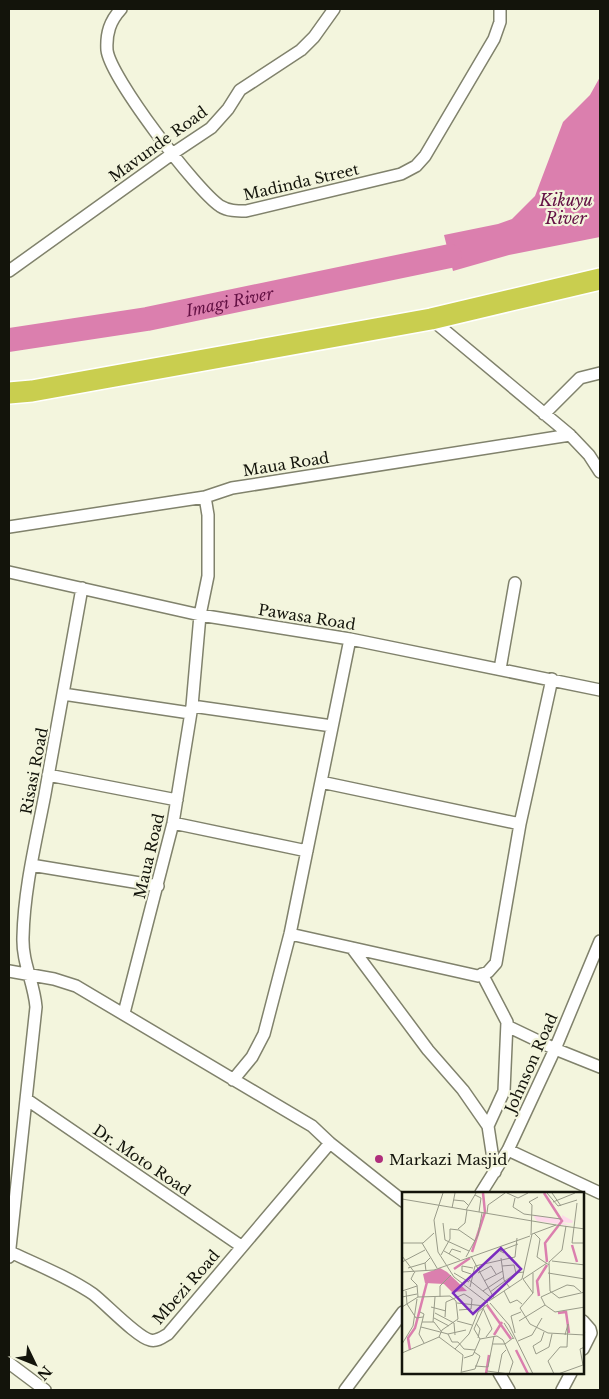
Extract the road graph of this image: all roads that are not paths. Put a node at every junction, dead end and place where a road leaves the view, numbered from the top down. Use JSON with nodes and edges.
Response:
{"nodes":[{"id":1,"x":121,"y":9,"type":"edge"},
{"id":2,"x":334,"y":9,"type":"edge"},
{"id":3,"x":500,"y":9,"type":"edge"},
{"id":4,"x":172,"y":154,"type":"junction"},
{"id":5,"x":9,"y":271,"type":"edge"},
{"id":6,"x":600,"y":279,"type":"edge"},
{"id":7,"x":431,"y":319,"type":"junction"},
{"id":8,"x":600,"y":373,"type":"edge"},
{"id":9,"x":32,"y":391,"type":"junction"},
{"id":10,"x":9,"y":392,"type":"edge"},
{"id":11,"x":9,"y":404,"type":"edge"},
{"id":12,"x":544,"y":414,"type":"junction"},
{"id":13,"x":570,"y":435,"type":"junction"},
{"id":14,"x":600,"y":472,"type":"edge"},
{"id":15,"x":205,"y":497,"type":"junction"},
{"id":16,"x":9,"y":527,"type":"edge"},
{"id":17,"x":9,"y":572,"type":"edge"},
{"id":18,"x":515,"y":583,"type":"dead end"},
{"id":19,"x":82,"y":588,"type":"junction"},
{"id":20,"x":200,"y":615,"type":"junction"},
{"id":21,"x":350,"y":639,"type":"junction"},
{"id":22,"x":500,"y":669,"type":"junction"},
{"id":23,"x":552,"y":679,"type":"junction"},
{"id":24,"x":600,"y":690,"type":"edge"},
{"id":25,"x":63,"y":694,"type":"junction"},
{"id":26,"x":191,"y":709,"type":"junction"},
{"id":27,"x":332,"y":726,"type":"junction"},
{"id":28,"x":48,"y":775,"type":"junction"},
{"id":29,"x":321,"y":782,"type":"junction"},
{"id":30,"x":177,"y":800,"type":"junction"},
{"id":31,"x":173,"y":823,"type":"junction"},
{"id":32,"x":520,"y":824,"type":"junction"},
{"id":33,"x":307,"y":851,"type":"junction"},
{"id":34,"x":31,"y":865,"type":"junction"},
{"id":35,"x":158,"y":886,"type":"junction"},
{"id":36,"x":290,"y":934,"type":"junction"},
{"id":37,"x":600,"y":941,"type":"edge"},
{"id":38,"x":352,"y":948,"type":"junction"},
{"id":39,"x":9,"y":971,"type":"edge"},
{"id":40,"x":28,"y":974,"type":"junction"},
{"id":41,"x":482,"y":974,"type":"junction"},
{"id":42,"x":124,"y":1013,"type":"junction"},
{"id":43,"x":507,"y":1026,"type":"junction"},
{"id":44,"x":555,"y":1049,"type":"junction"},
{"id":45,"x":600,"y":1067,"type":"edge"},
{"id":46,"x":233,"y":1080,"type":"junction"},
{"id":47,"x":26,"y":1099,"type":"junction"},
{"id":48,"x":488,"y":1126,"type":"junction"},
{"id":49,"x":330,"y":1143,"type":"junction"},
{"id":50,"x":508,"y":1150,"type":"junction"},
{"id":51,"x":495,"y":1172,"type":"junction"},
{"id":52,"x":482,"y":1192,"type":"edge"},
{"id":53,"x":600,"y":1193,"type":"edge"},
{"id":54,"x":402,"y":1200,"type":"edge"},
{"id":55,"x":241,"y":1246,"type":"junction"},
{"id":56,"x":10,"y":1254,"type":"edge"},
{"id":57,"x":402,"y":1313,"type":"edge"},
{"id":58,"x":584,"y":1322,"type":"edge"},
{"id":59,"x":584,"y":1347,"type":"edge"},
{"id":60,"x":9,"y":1363,"type":"edge"},
{"id":61,"x":500,"y":1374,"type":"edge"},
{"id":62,"x":570,"y":1374,"type":"edge"},
{"id":63,"x":45,"y":1390,"type":"edge"},
{"id":64,"x":346,"y":1390,"type":"edge"},
{"id":65,"x":509,"y":1390,"type":"edge"},
{"id":66,"x":562,"y":1390,"type":"edge"}],
"edges":[{"from":1,"to":4,"type":"street","name":"Madinda Street"},
{"from":2,"to":4,"type":"street","name":"Mavunde Road"},
{"from":3,"to":4,"type":"street","name":"Madinda Street"},
{"from":4,"to":5,"type":"street","name":"Mavunde Road"},
{"from":6,"to":7,"type":"highway"},
{"from":7,"to":9,"type":"highway"},
{"from":7,"to":12,"type":"street"},
{"from":8,"to":12,"type":"street"},
{"from":9,"to":10,"type":"highway"},
{"from":9,"to":11,"type":"highway"},
{"from":12,"to":13,"type":"street"},
{"from":13,"to":14,"type":"street"},
{"from":13,"to":15,"type":"street","name":"Maua Road"},
{"from":15,"to":16,"type":"street","name":"Maua Road"},
{"from":15,"to":20,"type":"street","name":"Maua Road"},
{"from":17,"to":19,"type":"street","name":"Pawasa Road"},
{"from":18,"to":22,"type":"street"},
{"from":19,"to":20,"type":"street","name":"Pawasa Road"},
{"from":19,"to":25,"type":"street","name":"Risasi Road"},
{"from":20,"to":21,"type":"street","name":"Pawasa Road"},
{"from":20,"to":26,"type":"street","name":"Maua Road"},
{"from":21,"to":22,"type":"street","name":"Pawasa Road"},
{"from":21,"to":27,"type":"street"},
{"from":22,"to":23,"type":"street","name":"Pawasa Road"},
{"from":23,"to":24,"type":"street","name":"Pawasa Road"},
{"from":23,"to":32,"type":"street"},
{"from":25,"to":26,"type":"street"},
{"from":25,"to":28,"type":"street","name":"Risasi Road"},
{"from":26,"to":27,"type":"street"},
{"from":26,"to":30,"type":"street","name":"Maua Road"},
{"from":27,"to":29,"type":"street"},
{"from":28,"to":30,"type":"street"},
{"from":28,"to":34,"type":"street","name":"Risasi Road"},
{"from":29,"to":32,"type":"street"},
{"from":29,"to":33,"type":"street"},
{"from":30,"to":31,"type":"street","name":"Maua Road"},
{"from":31,"to":33,"type":"street"},
{"from":31,"to":35,"type":"street","name":"Maua Road"},
{"from":32,"to":41,"type":"street"},
{"from":33,"to":36,"type":"street"},
{"from":34,"to":35,"type":"street"},
{"from":34,"to":40,"type":"street","name":"Risasi Road"},
{"from":35,"to":42,"type":"street","name":"Maua Road"},
{"from":36,"to":38,"type":"street"},
{"from":36,"to":46,"type":"street"},
{"from":37,"to":44,"type":"street","name":"Johnson Road"},
{"from":38,"to":41,"type":"street"},
{"from":38,"to":48,"type":"street"},
{"from":39,"to":40,"type":"street"},
{"from":40,"to":42,"type":"street"},
{"from":40,"to":47,"type":"street","name":"Risasi Road"},
{"from":41,"to":43,"type":"street"},
{"from":42,"to":46,"type":"street"},
{"from":43,"to":44,"type":"street"},
{"from":43,"to":48,"type":"street"},
{"from":44,"to":45,"type":"street"},
{"from":44,"to":50,"type":"street","name":"Johnson Road"},
{"from":46,"to":49,"type":"street"},
{"from":47,"to":55,"type":"street","name":"Dr. Moto Road"},
{"from":47,"to":56,"type":"street","name":"Risasi Road"},
{"from":48,"to":51,"type":"street"},
{"from":49,"to":54,"type":"street"},
{"from":49,"to":55,"type":"street","name":"Mbezi Road"},
{"from":50,"to":51,"type":"street","name":"Johnson Road"},
{"from":50,"to":53,"type":"street"},
{"from":51,"to":52,"type":"street","name":"Johnson Road"},
{"from":55,"to":56,"type":"street","name":"Mbezi Road"},
{"from":57,"to":64,"type":"street"},
{"from":58,"to":59,"type":"street"},
{"from":60,"to":63,"type":"street"},
{"from":61,"to":65,"type":"street"},
{"from":62,"to":66,"type":"street"}]}
